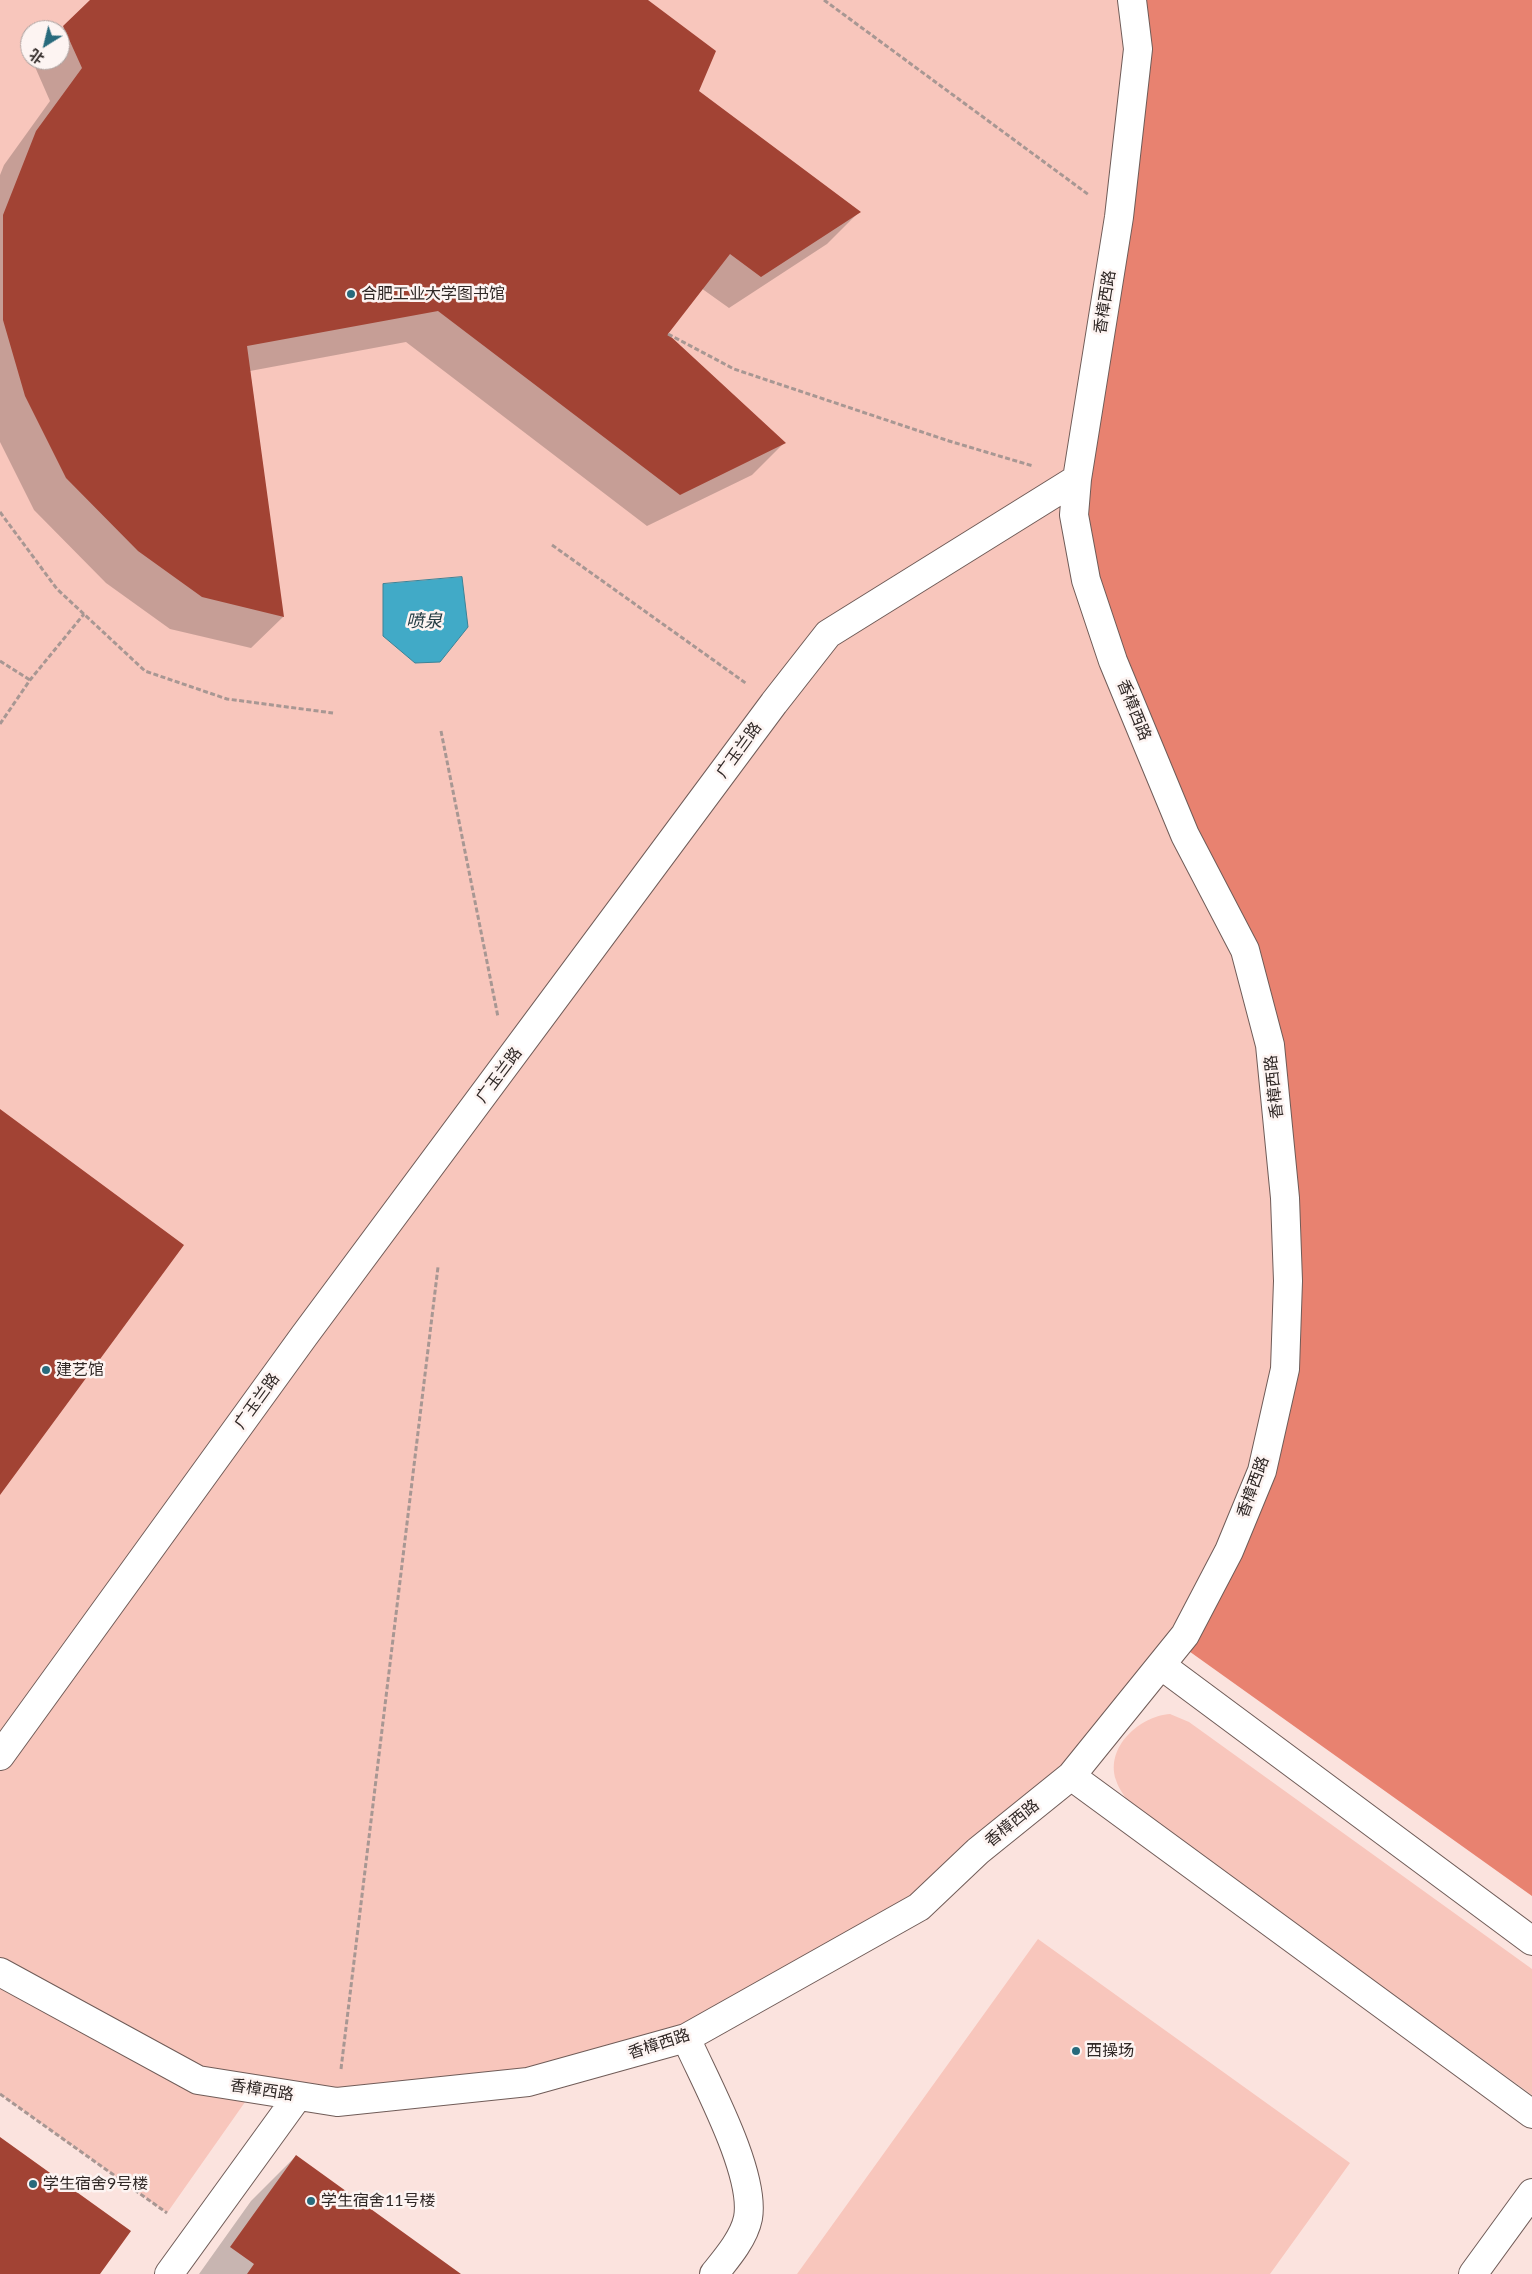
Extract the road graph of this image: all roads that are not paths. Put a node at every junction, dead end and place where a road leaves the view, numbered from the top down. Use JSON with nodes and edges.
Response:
{"nodes":[{"id":1,"x":1132,"y":0,"type":"edge"},
{"id":2,"x":1076,"y":479,"type":"junction"},
{"id":3,"x":1162,"y":1666,"type":"junction"},
{"id":4,"x":0,"y":1756,"type":"edge"},
{"id":5,"x":1071,"y":1776,"type":"junction"},
{"id":6,"x":1532,"y":1941,"type":"edge"},
{"id":7,"x":0,"y":1972,"type":"edge"},
{"id":8,"x":686,"y":2038,"type":"junction"},
{"id":9,"x":298,"y":2096,"type":"junction"},
{"id":10,"x":1532,"y":2114,"type":"edge"},
{"id":11,"x":1532,"y":2193,"type":"edge"},
{"id":12,"x":169,"y":2274,"type":"edge"},
{"id":13,"x":714,"y":2274,"type":"edge"},
{"id":14,"x":1474,"y":2274,"type":"edge"}],
"edges":[{"from":1,"to":2,"type":"street","name":"香樟西路"},
{"from":2,"to":3,"type":"street","name":"香樟西路"},
{"from":2,"to":4,"type":"street","name":"广玉兰路"},
{"from":3,"to":5,"type":"street","name":"香樟西路"},
{"from":3,"to":6,"type":"street"},
{"from":5,"to":8,"type":"street","name":"香樟西路"},
{"from":5,"to":10,"type":"street"},
{"from":7,"to":9,"type":"street","name":"香樟西路"},
{"from":8,"to":9,"type":"street","name":"香樟西路"},
{"from":8,"to":13,"type":"street"},
{"from":9,"to":12,"type":"street"},
{"from":11,"to":14,"type":"street"}]}
